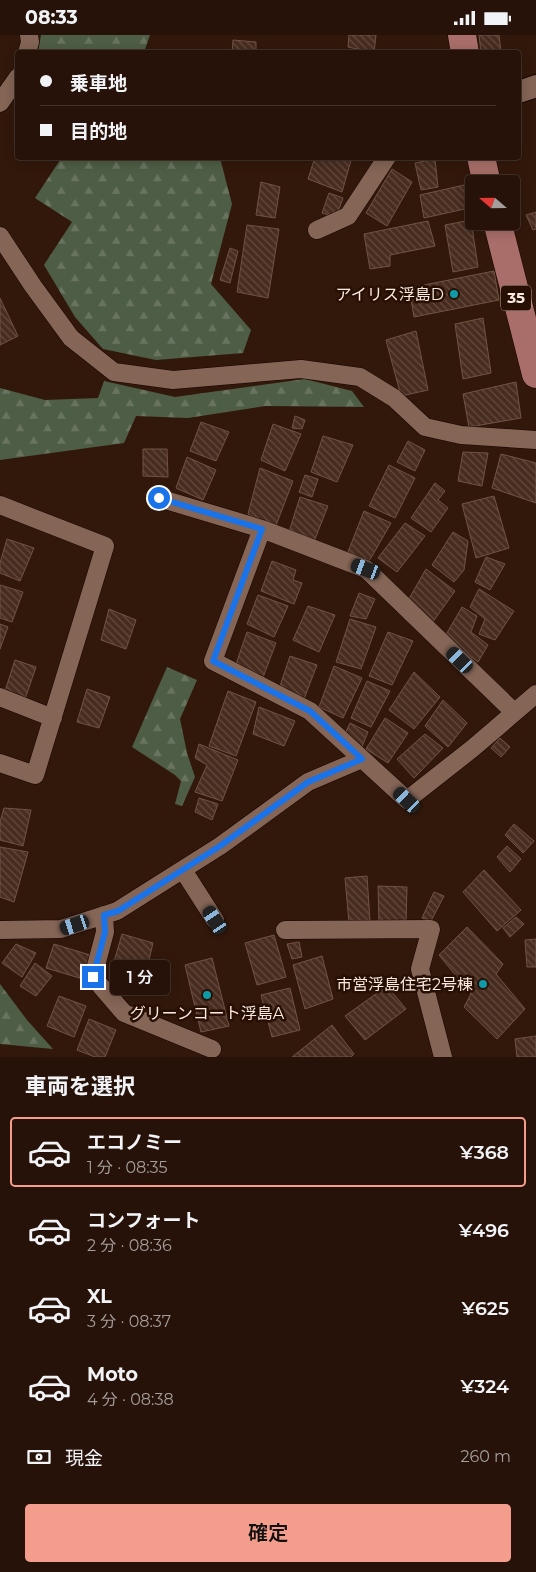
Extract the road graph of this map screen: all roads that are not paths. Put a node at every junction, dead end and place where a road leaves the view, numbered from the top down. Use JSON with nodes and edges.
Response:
{"nodes":[{"id":1,"x":29,"y":35,"type":"edge"},
{"id":2,"x":462,"y":35,"type":"edge"},
{"id":3,"x":29,"y":50,"type":"edge"},
{"id":4,"x":464,"y":50,"type":"edge"},
{"id":5,"x":15,"y":81,"type":"edge"},
{"id":6,"x":0,"y":103,"type":"edge"},
{"id":7,"x":385,"y":160,"type":"edge"},
{"id":8,"x":482,"y":160,"type":"edge"},
{"id":9,"x":485,"y":175,"type":"edge"},
{"id":10,"x":317,"y":230,"type":"dead end"},
{"id":11,"x":499,"y":230,"type":"edge"},
{"id":12,"x":0,"y":236,"type":"edge"},
{"id":13,"x":536,"y":374,"type":"edge"},
{"id":14,"x":536,"y":439,"type":"edge"},
{"id":15,"x":159,"y":498,"type":"dead end"},
{"id":16,"x":0,"y":505,"type":"edge"},
{"id":17,"x":262,"y":529,"type":"junction"},
{"id":18,"x":536,"y":694,"type":"edge"},
{"id":19,"x":0,"y":697,"type":"edge"},
{"id":20,"x":514,"y":712,"type":"junction"},
{"id":21,"x":53,"y":718,"type":"junction"},
{"id":22,"x":362,"y":759,"type":"junction"},
{"id":23,"x":0,"y":763,"type":"edge"},
{"id":24,"x":183,"y":870,"type":"junction"},
{"id":25,"x":104,"y":915,"type":"junction"},
{"id":26,"x":215,"y":920,"type":"dead end"},
{"id":27,"x":0,"y":930,"type":"edge"},
{"id":28,"x":285,"y":931,"type":"dead end"},
{"id":29,"x":212,"y":1049,"type":"dead end"},
{"id":30,"x":443,"y":1057,"type":"edge"}],
"edges":[{"from":1,"to":3,"type":"street"},
{"from":2,"to":4,"type":"main road"},
{"from":5,"to":6,"type":"street"},
{"from":7,"to":10,"type":"street"},
{"from":8,"to":9,"type":"main road"},
{"from":11,"to":13,"type":"main road","number":"35"},
{"from":12,"to":14,"type":"street"},
{"from":15,"to":17,"type":"street"},
{"from":16,"to":21,"type":"street"},
{"from":17,"to":20,"type":"street"},
{"from":17,"to":22,"type":"street"},
{"from":18,"to":20,"type":"street"},
{"from":19,"to":21,"type":"street"},
{"from":20,"to":22,"type":"street"},
{"from":21,"to":23,"type":"street"},
{"from":22,"to":24,"type":"street"},
{"from":24,"to":25,"type":"street"},
{"from":24,"to":26,"type":"street"},
{"from":25,"to":27,"type":"street"},
{"from":25,"to":29,"type":"street"},
{"from":28,"to":30,"type":"street"}]}
